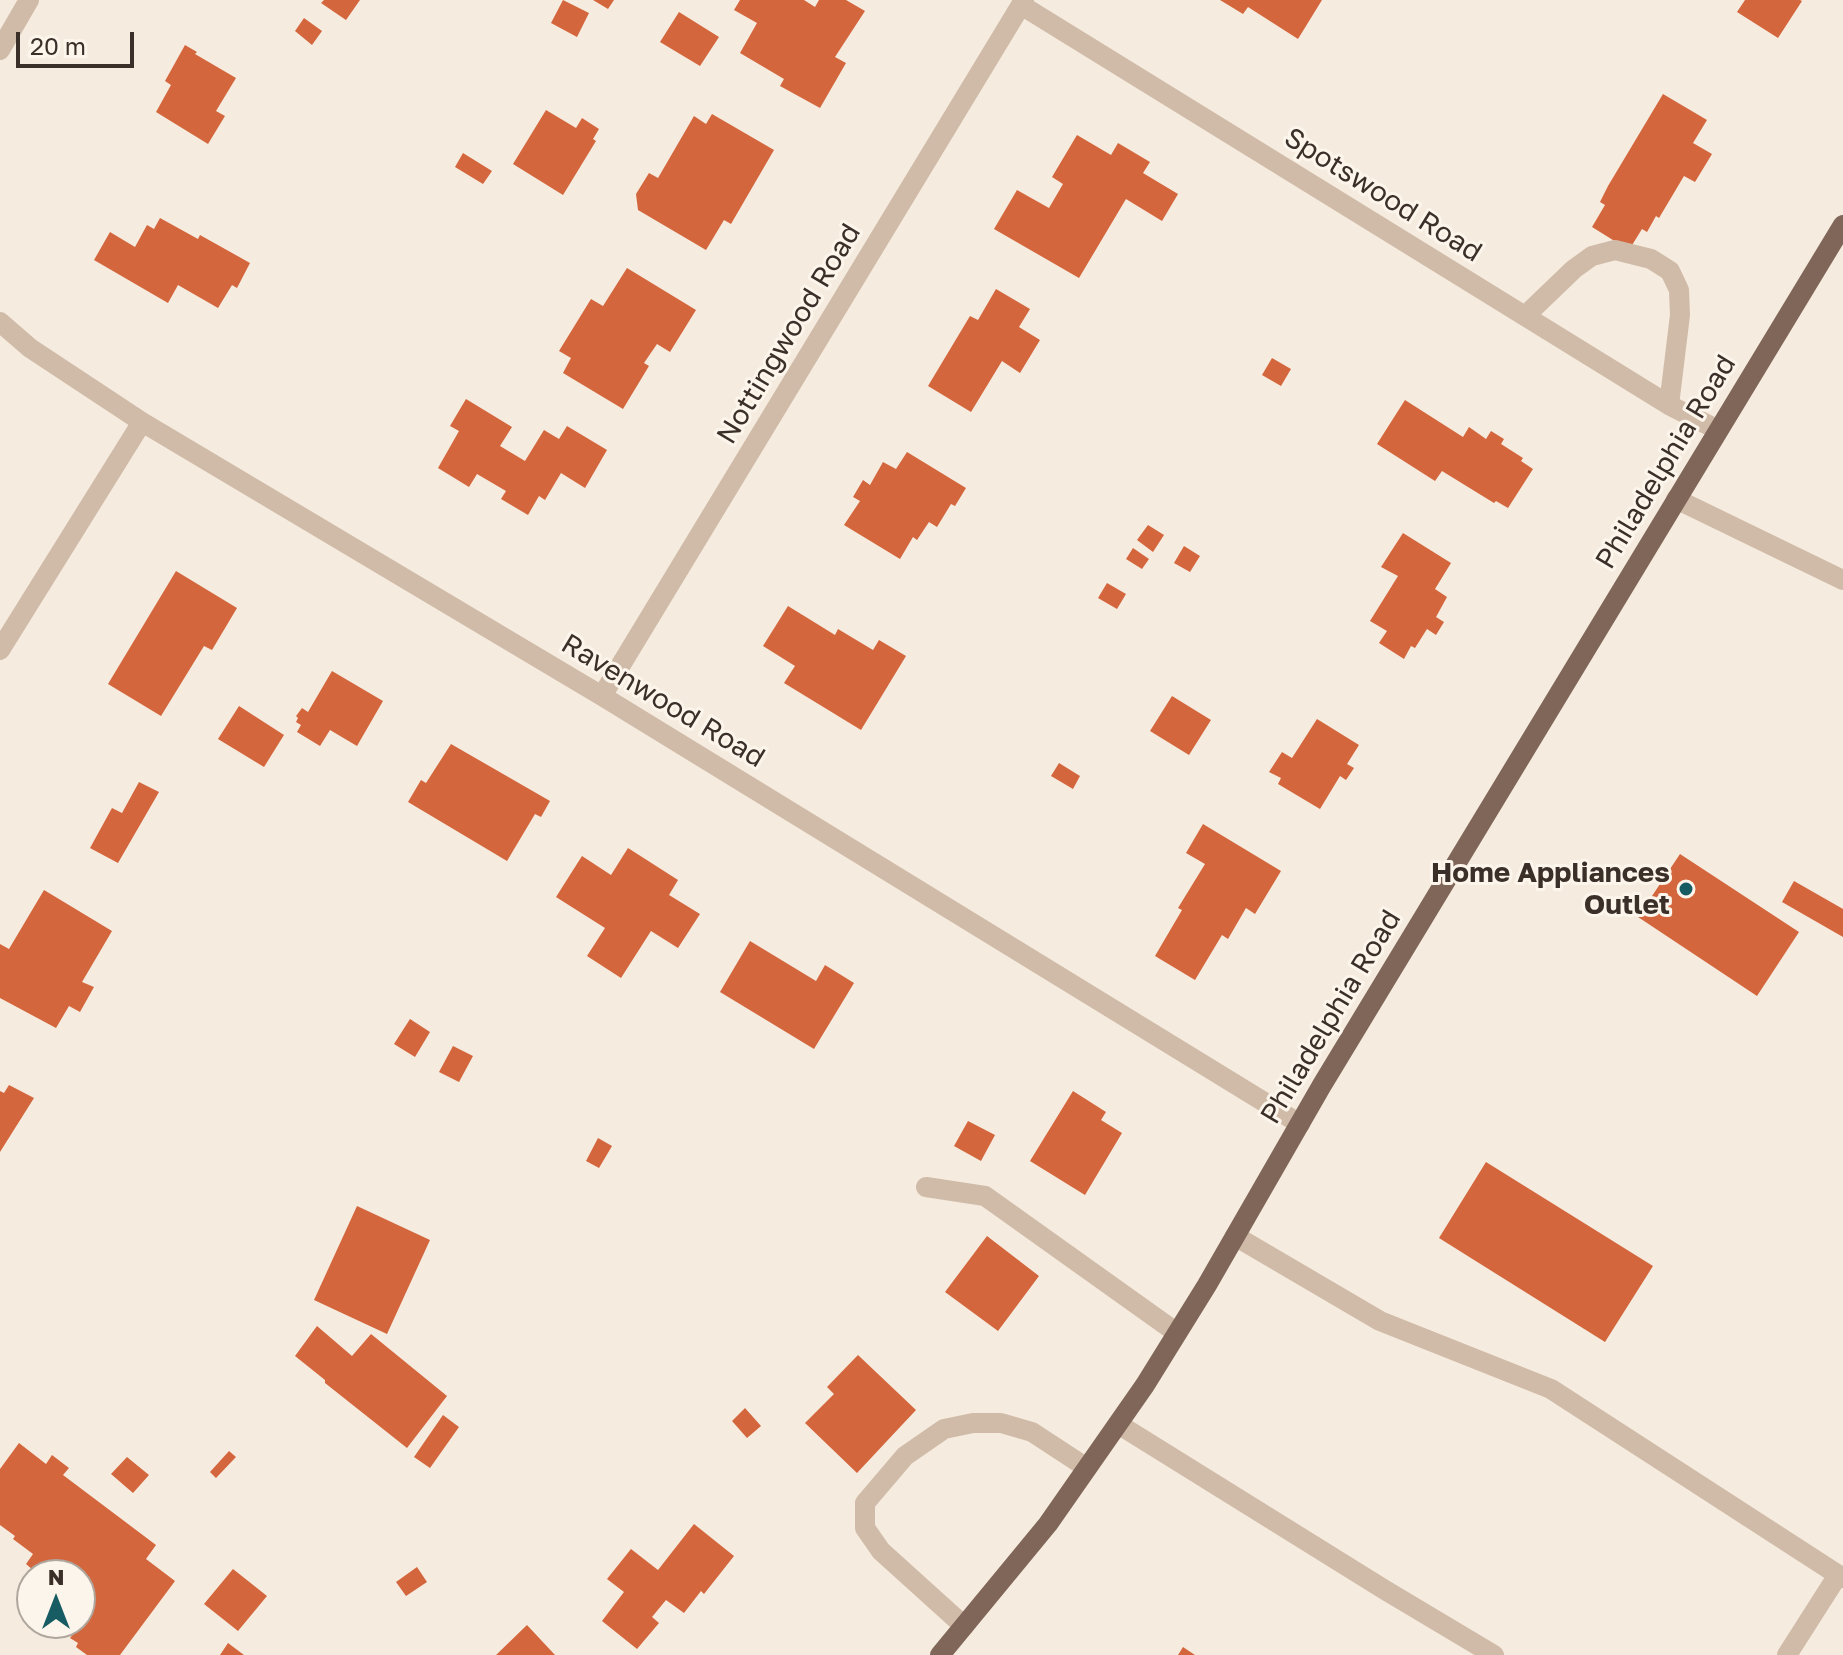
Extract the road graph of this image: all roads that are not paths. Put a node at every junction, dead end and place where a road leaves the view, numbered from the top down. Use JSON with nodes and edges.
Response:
{"nodes":[{"id":1,"x":29,"y":0,"type":"edge"},
{"id":2,"x":1022,"y":2,"type":"edge"},
{"id":3,"x":0,"y":50,"type":"edge"},
{"id":4,"x":1843,"y":225,"type":"edge"},
{"id":5,"x":1525,"y":316,"type":"junction"},
{"id":6,"x":0,"y":322,"type":"edge"},
{"id":7,"x":1669,"y":405,"type":"junction"},
{"id":8,"x":142,"y":422,"type":"junction"},
{"id":9,"x":1718,"y":430,"type":"junction"},
{"id":10,"x":1676,"y":499,"type":"junction"},
{"id":11,"x":1843,"y":580,"type":"edge"},
{"id":12,"x":0,"y":650,"type":"edge"},
{"id":13,"x":602,"y":696,"type":"junction"},
{"id":14,"x":1300,"y":1124,"type":"junction"},
{"id":15,"x":926,"y":1187,"type":"dead end"},
{"id":16,"x":1235,"y":1236,"type":"junction"},
{"id":17,"x":1177,"y":1333,"type":"junction"},
{"id":18,"x":1118,"y":1424,"type":"junction"},
{"id":19,"x":1087,"y":1468,"type":"junction"},
{"id":20,"x":1841,"y":1576,"type":"edge"},
{"id":21,"x":964,"y":1626,"type":"junction"},
{"id":22,"x":940,"y":1655,"type":"edge"},
{"id":23,"x":1494,"y":1655,"type":"edge"},
{"id":24,"x":1787,"y":1655,"type":"edge"}],
"edges":[{"from":1,"to":3,"type":"street"},
{"from":2,"to":5,"type":"street","name":"Spotswood Road"},
{"from":2,"to":13,"type":"street","name":"Nottingwood Road"},
{"from":4,"to":9,"type":"main road","name":"Philadelphia Road"},
{"from":5,"to":7,"type":"street","name":"Spotswood Road"},
{"from":5,"to":7,"type":"street"},
{"from":6,"to":8,"type":"street","name":"Ravenwood Road"},
{"from":7,"to":9,"type":"street","name":"Spotswood Road"},
{"from":8,"to":12,"type":"street"},
{"from":8,"to":13,"type":"street","name":"Ravenwood Road"},
{"from":9,"to":10,"type":"main road","name":"Philadelphia Road"},
{"from":10,"to":11,"type":"street"},
{"from":10,"to":14,"type":"main road","name":"Philadelphia Road"},
{"from":13,"to":14,"type":"street","name":"Ravenwood Road"},
{"from":14,"to":16,"type":"main road","name":"Philadelphia Road"},
{"from":15,"to":17,"type":"street"},
{"from":16,"to":17,"type":"main road","name":"Philadelphia Road"},
{"from":16,"to":20,"type":"street"},
{"from":17,"to":18,"type":"main road","name":"Philadelphia Road"},
{"from":18,"to":19,"type":"main road","name":"Philadelphia Road"},
{"from":18,"to":23,"type":"street"},
{"from":19,"to":21,"type":"main road","name":"Philadelphia Road"},
{"from":19,"to":21,"type":"street"},
{"from":20,"to":24,"type":"street"},
{"from":21,"to":22,"type":"main road","name":"Philadelphia Road"}]}
